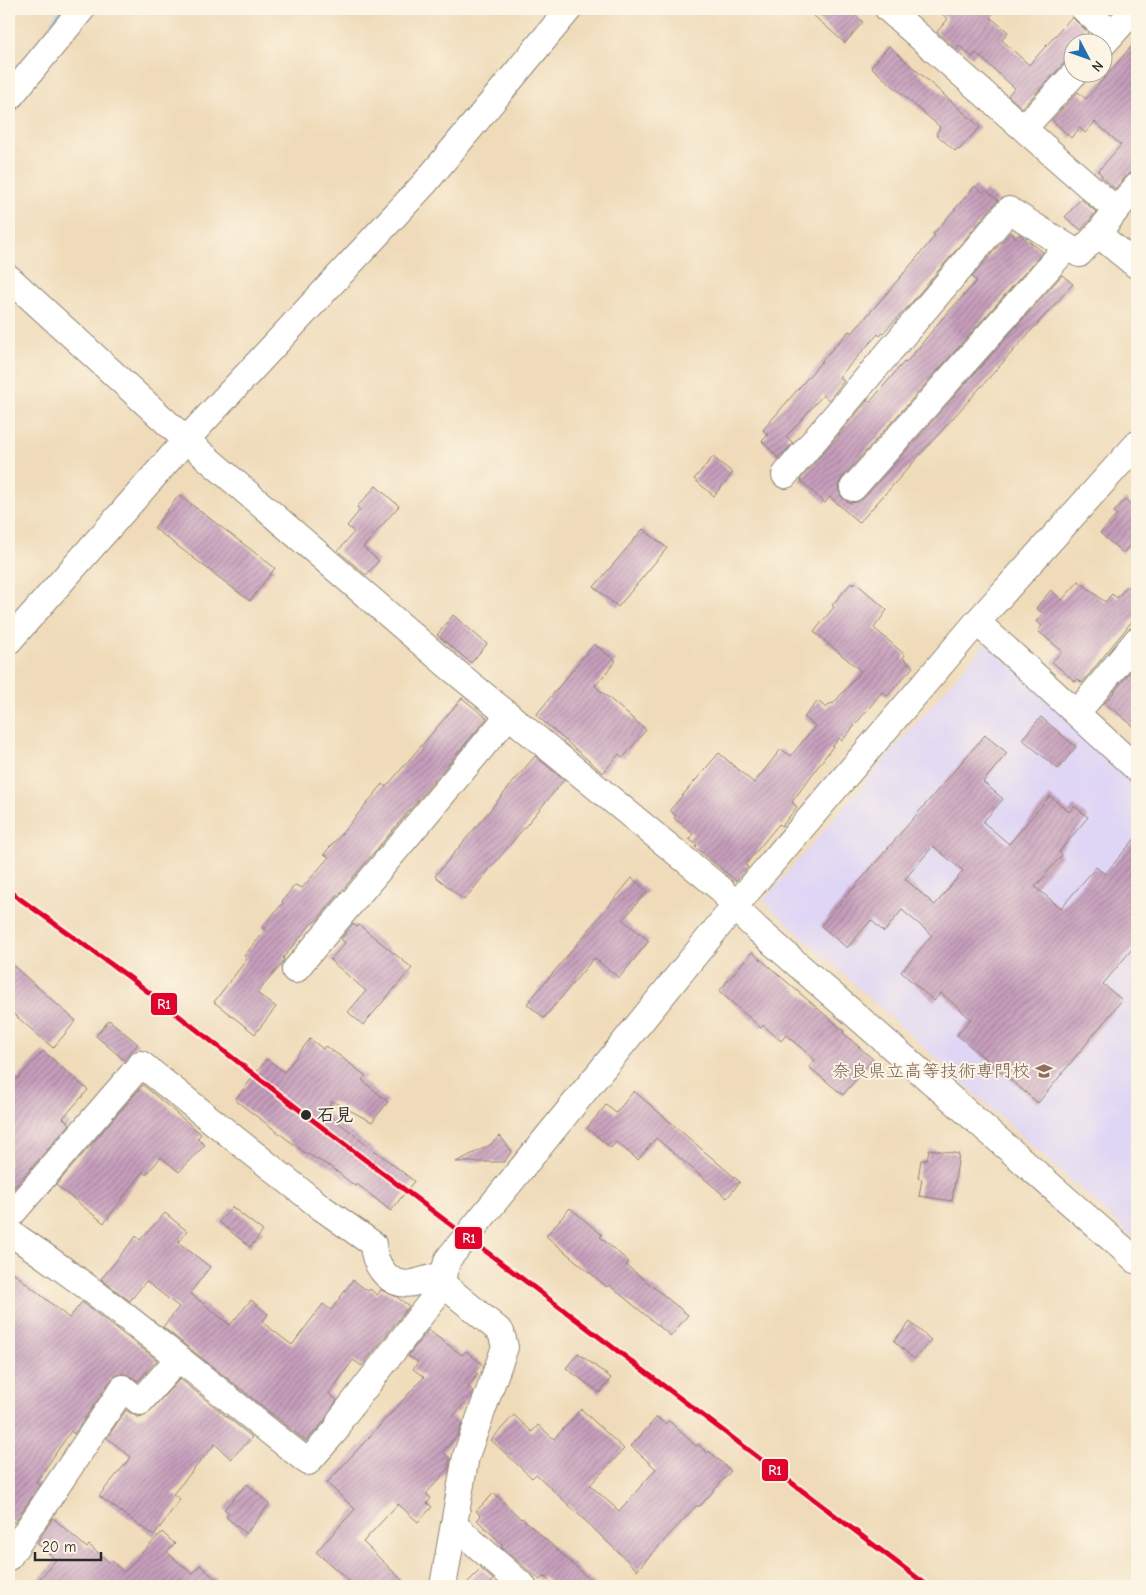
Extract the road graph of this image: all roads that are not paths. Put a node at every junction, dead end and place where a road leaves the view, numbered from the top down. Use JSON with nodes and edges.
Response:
{"nodes":[{"id":1,"x":82,"y":9,"type":"edge"},
{"id":2,"x":569,"y":9,"type":"edge"},
{"id":3,"x":888,"y":9,"type":"edge"},
{"id":4,"x":1084,"y":9,"type":"edge"},
{"id":5,"x":1137,"y":17,"type":"edge"},
{"id":6,"x":1103,"y":32,"type":"edge"},
{"id":7,"x":1114,"y":32,"type":"edge"},
{"id":8,"x":1067,"y":82,"type":"edge"},
{"id":9,"x":9,"y":98,"type":"edge"},
{"id":10,"x":1024,"y":128,"type":"junction"},
{"id":11,"x":1137,"y":186,"type":"edge"},
{"id":12,"x":1116,"y":210,"type":"junction"},
{"id":13,"x":1098,"y":234,"type":"junction"},
{"id":14,"x":1068,"y":247,"type":"junction"},
{"id":15,"x":1137,"y":266,"type":"edge"},
{"id":16,"x":9,"y":278,"type":"edge"},
{"id":17,"x":186,"y":440,"type":"junction"},
{"id":18,"x":1137,"y":444,"type":"edge"},
{"id":19,"x":785,"y":475,"type":"dead end"},
{"id":20,"x":853,"y":488,"type":"dead end"},
{"id":21,"x":977,"y":622,"type":"junction"},
{"id":22,"x":1137,"y":640,"type":"edge"},
{"id":23,"x":9,"y":641,"type":"edge"},
{"id":24,"x":1077,"y":713,"type":"junction"},
{"id":25,"x":509,"y":715,"type":"junction"},
{"id":26,"x":1137,"y":769,"type":"edge"},
{"id":27,"x":734,"y":907,"type":"junction"},
{"id":28,"x":295,"y":970,"type":"dead end"},
{"id":29,"x":9,"y":1217,"type":"edge"},
{"id":30,"x":9,"y":1232,"type":"edge"},
{"id":31,"x":1137,"y":1261,"type":"edge"},
{"id":32,"x":443,"y":1280,"type":"junction"},
{"id":33,"x":178,"y":1359,"type":"junction"},
{"id":34,"x":454,"y":1525,"type":"junction"},
{"id":35,"x":9,"y":1556,"type":"edge"},
{"id":36,"x":443,"y":1586,"type":"edge"},
{"id":37,"x":523,"y":1586,"type":"edge"}],
"edges":[{"from":1,"to":9,"type":"street"},
{"from":2,"to":17,"type":"street"},
{"from":3,"to":10,"type":"street"},
{"from":4,"to":6,"type":"street"},
{"from":5,"to":7,"type":"street"},
{"from":8,"to":10,"type":"street"},
{"from":10,"to":12,"type":"street"},
{"from":11,"to":12,"type":"street"},
{"from":12,"to":13,"type":"street"},
{"from":13,"to":14,"type":"street"},
{"from":13,"to":15,"type":"street"},
{"from":14,"to":19,"type":"street"},
{"from":14,"to":20,"type":"street"},
{"from":16,"to":17,"type":"street"},
{"from":17,"to":23,"type":"street"},
{"from":17,"to":25,"type":"street"},
{"from":18,"to":21,"type":"street"},
{"from":21,"to":24,"type":"street"},
{"from":21,"to":27,"type":"street"},
{"from":22,"to":24,"type":"street"},
{"from":24,"to":26,"type":"street"},
{"from":25,"to":27,"type":"street"},
{"from":25,"to":28,"type":"street"},
{"from":27,"to":31,"type":"street"},
{"from":27,"to":32,"type":"street"},
{"from":29,"to":32,"type":"street"},
{"from":30,"to":33,"type":"street"},
{"from":32,"to":33,"type":"street"},
{"from":32,"to":34,"type":"street"},
{"from":33,"to":35,"type":"street"},
{"from":34,"to":36,"type":"street"},
{"from":34,"to":37,"type":"street"}]}
